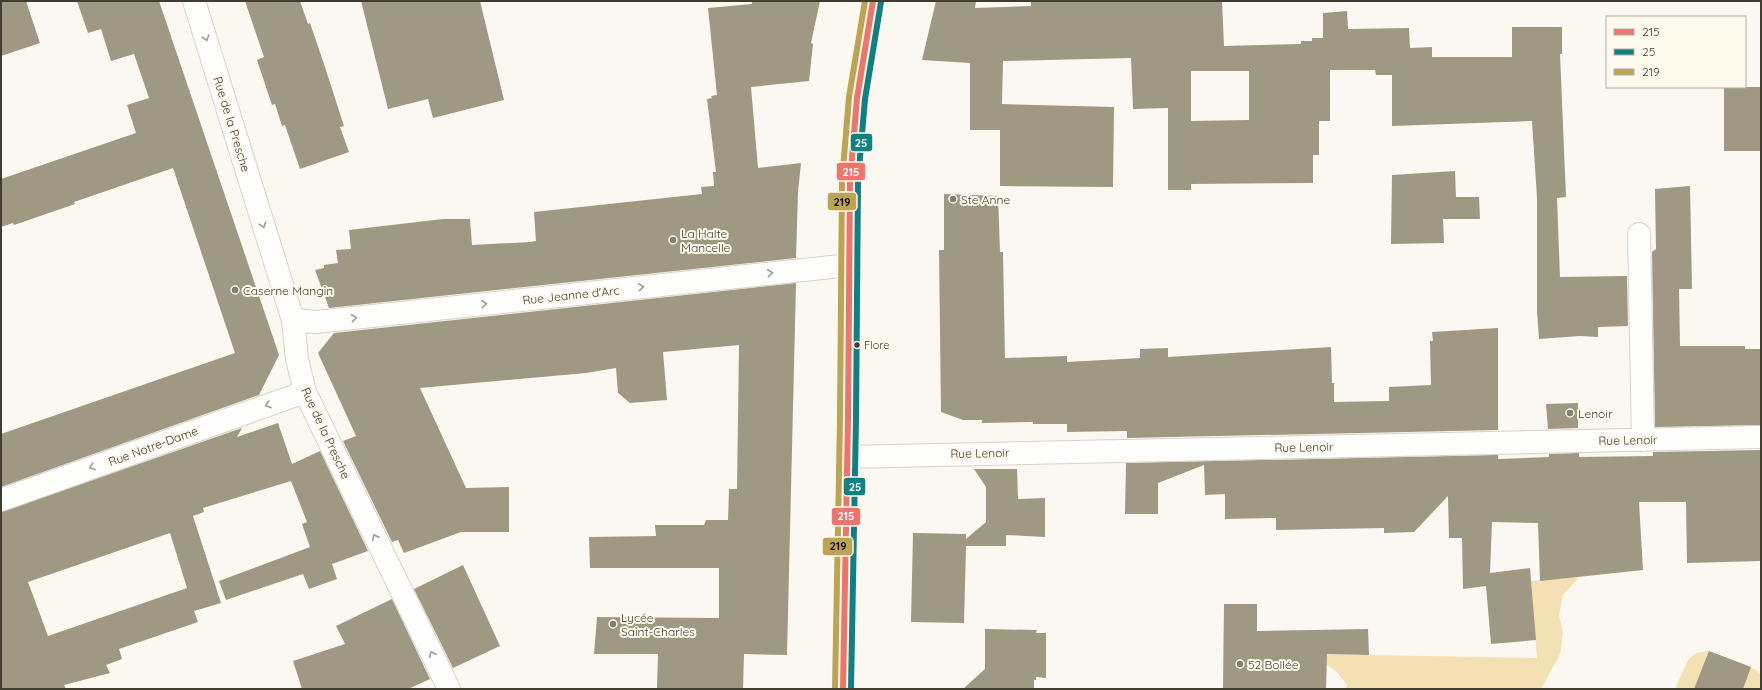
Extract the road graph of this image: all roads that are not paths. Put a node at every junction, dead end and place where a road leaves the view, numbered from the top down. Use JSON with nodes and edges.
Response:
{"nodes":[{"id":1,"x":194,"y":1,"type":"edge"},
{"id":2,"x":873,"y":1,"type":"edge"},
{"id":3,"x":1639,"y":234,"type":"dead end"},
{"id":4,"x":850,"y":265,"type":"junction"},
{"id":5,"x":293,"y":320,"type":"junction"},
{"id":6,"x":304,"y":392,"type":"junction"},
{"id":7,"x":1761,"y":437,"type":"edge"},
{"id":8,"x":1643,"y":440,"type":"junction"},
{"id":9,"x":847,"y":457,"type":"junction"},
{"id":10,"x":1,"y":500,"type":"edge"},
{"id":11,"x":449,"y":689,"type":"edge"},
{"id":12,"x":843,"y":689,"type":"edge"}],
"edges":[{"from":1,"to":5,"type":"street","name":"Rue de la Presche","one_way":true},
{"from":2,"to":4,"type":"main road"},
{"from":3,"to":8,"type":"street"},
{"from":5,"to":4,"type":"street","name":"Rue Jeanne d'Arc","one_way":true},
{"from":4,"to":9,"type":"main road"},
{"from":5,"to":6,"type":"street","name":"Rue de la Presche"},
{"from":6,"to":10,"type":"street","name":"Rue Notre-Dame","one_way":true},
{"from":11,"to":6,"type":"street","name":"Rue de la Presche","one_way":true},
{"from":7,"to":8,"type":"street","name":"Rue Lenoir"},
{"from":8,"to":9,"type":"street","name":"Rue Lenoir"},
{"from":9,"to":12,"type":"main road"}]}
